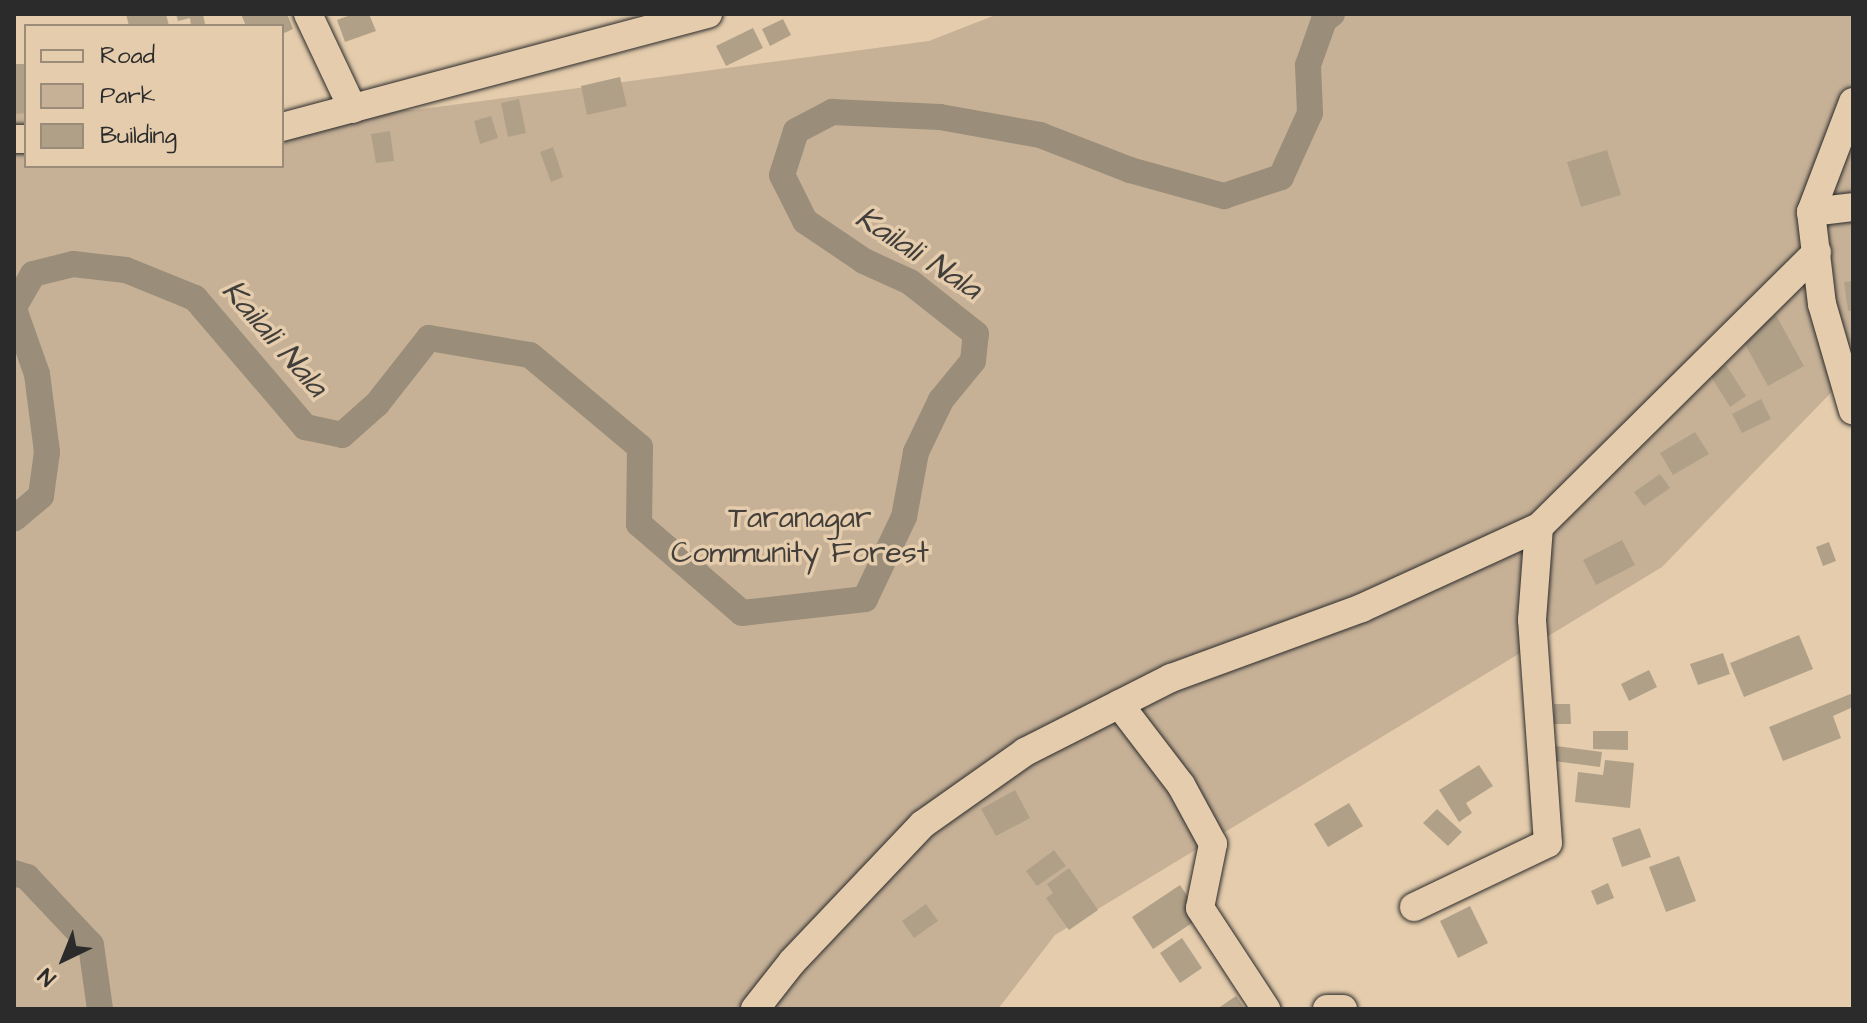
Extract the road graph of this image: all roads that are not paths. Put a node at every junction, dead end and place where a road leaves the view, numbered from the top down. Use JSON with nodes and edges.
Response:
{"nodes":[{"id":1,"x":308,"y":14,"type":"edge"},
{"id":2,"x":708,"y":14,"type":"edge"},
{"id":3,"x":1853,"y":102,"type":"edge"},
{"id":4,"x":353,"y":109,"type":"junction"},
{"id":5,"x":284,"y":126,"type":"edge"},
{"id":6,"x":1853,"y":207,"type":"edge"},
{"id":7,"x":1811,"y":212,"type":"junction"},
{"id":8,"x":1817,"y":252,"type":"junction"},
{"id":9,"x":1853,"y":411,"type":"edge"},
{"id":10,"x":1539,"y":527,"type":"junction"},
{"id":11,"x":1119,"y":704,"type":"junction"},
{"id":12,"x":1414,"y":907,"type":"dead end"},
{"id":13,"x":755,"y":1009,"type":"edge"},
{"id":14,"x":1266,"y":1009,"type":"edge"},
{"id":15,"x":1327,"y":1009,"type":"edge"},
{"id":16,"x":1343,"y":1009,"type":"edge"}],
"edges":[{"from":1,"to":4,"type":"street"},
{"from":2,"to":4,"type":"street"},
{"from":3,"to":7,"type":"street"},
{"from":4,"to":5,"type":"street"},
{"from":6,"to":7,"type":"street"},
{"from":7,"to":8,"type":"street"},
{"from":8,"to":9,"type":"street"},
{"from":8,"to":10,"type":"street"},
{"from":10,"to":11,"type":"street"},
{"from":10,"to":12,"type":"street"},
{"from":11,"to":13,"type":"street"},
{"from":11,"to":14,"type":"street"},
{"from":15,"to":16,"type":"street"}]}
